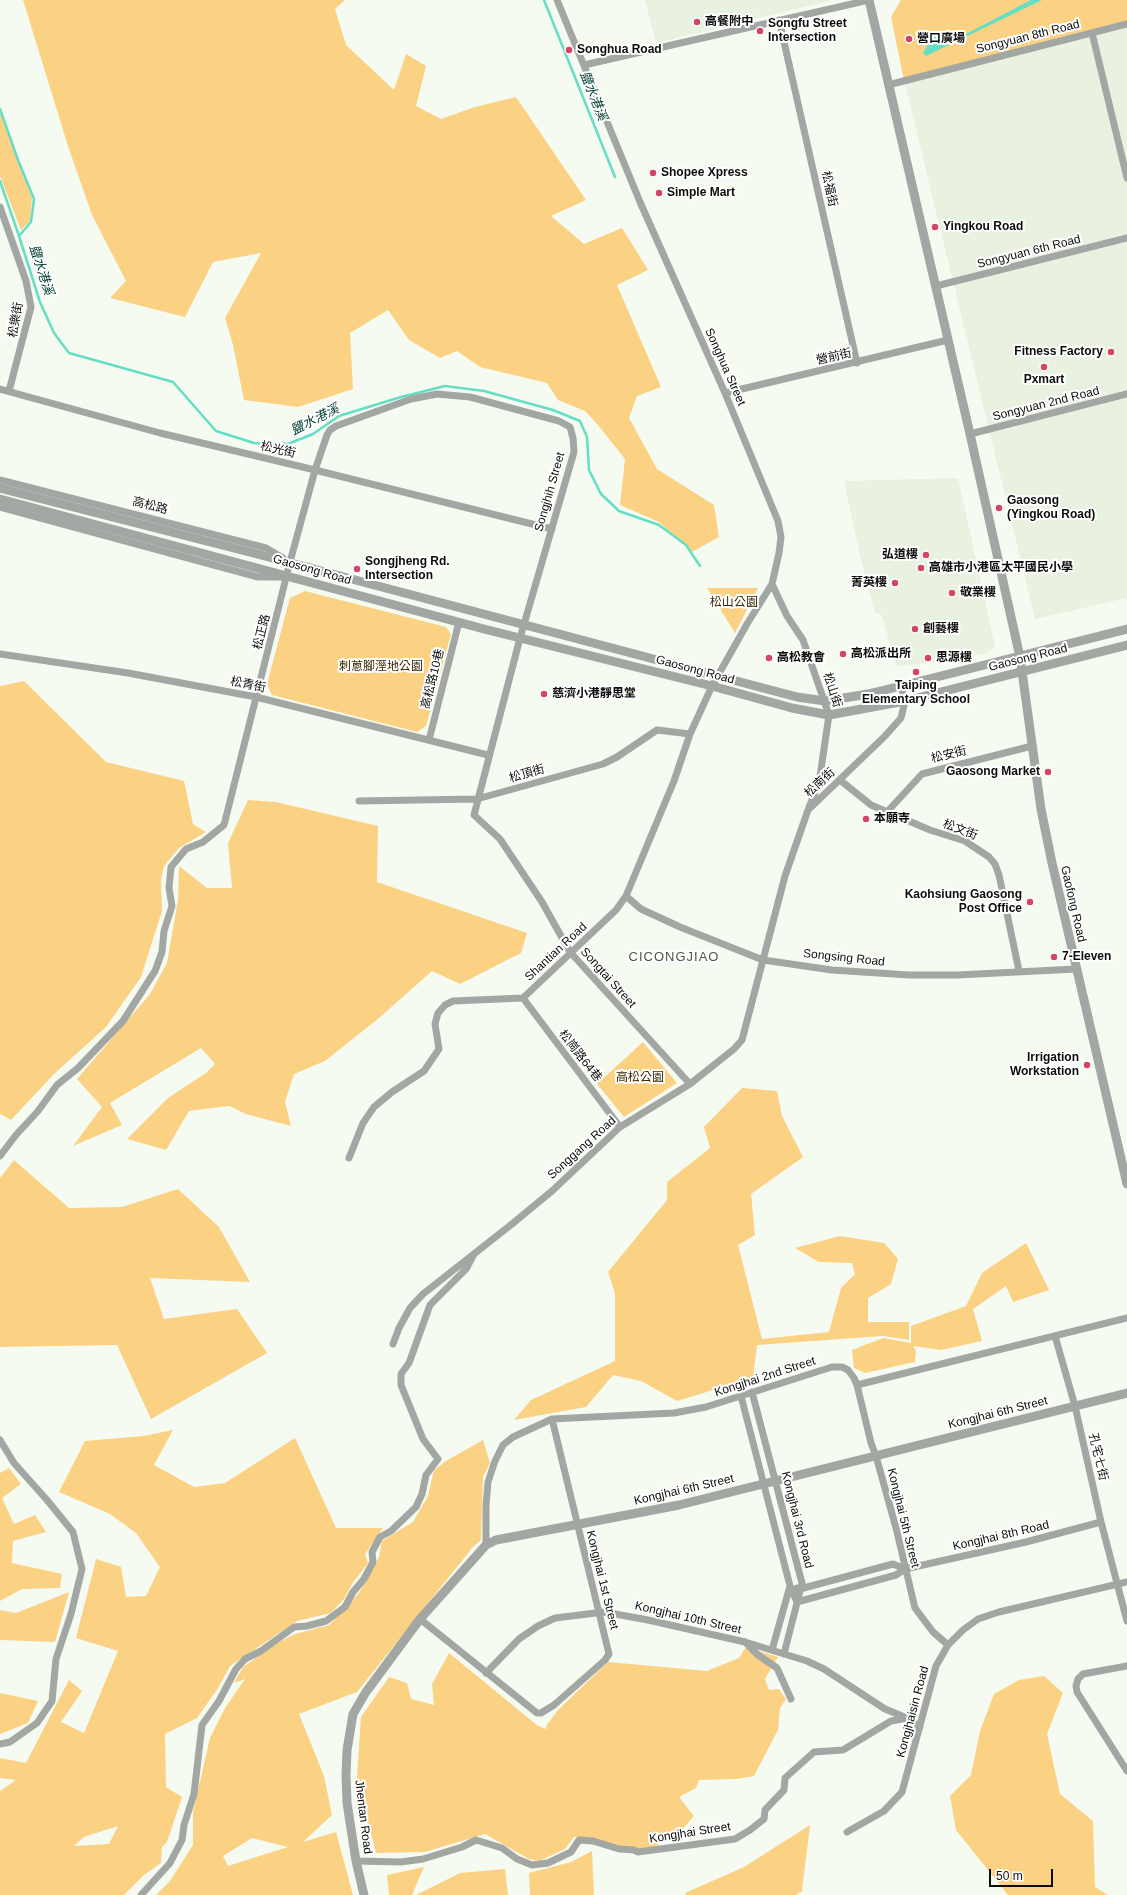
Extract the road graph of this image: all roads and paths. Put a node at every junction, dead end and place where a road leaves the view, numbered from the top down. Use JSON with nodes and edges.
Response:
{"nodes":[{"id":1,"x":557,"y":0,"type":"edge"},
{"id":2,"x":869,"y":0,"type":"edge"},
{"id":3,"x":779,"y":20,"type":"junction"},
{"id":4,"x":1127,"y":24,"type":"edge"},
{"id":5,"x":1092,"y":33,"type":"junction"},
{"id":6,"x":584,"y":66,"type":"junction"},
{"id":7,"x":888,"y":85,"type":"junction"},
{"id":8,"x":1127,"y":178,"type":"edge"},
{"id":9,"x":0,"y":207,"type":"edge"},
{"id":10,"x":1127,"y":238,"type":"edge"},
{"id":11,"x":936,"y":286,"type":"junction"},
{"id":12,"x":948,"y":340,"type":"junction"},
{"id":13,"x":857,"y":363,"type":"junction"},
{"id":14,"x":0,"y":389,"type":"edge"},
{"id":15,"x":10,"y":391,"type":"junction"},
{"id":16,"x":725,"y":393,"type":"junction"},
{"id":17,"x":1127,"y":394,"type":"edge"},
{"id":18,"x":970,"y":434,"type":"junction"},
{"id":19,"x":315,"y":470,"type":"junction"},
{"id":20,"x":0,"y":480,"type":"edge"},
{"id":21,"x":0,"y":488,"type":"edge"},
{"id":22,"x":0,"y":499,"type":"edge"},
{"id":23,"x":0,"y":508,"type":"edge"},
{"id":24,"x":552,"y":529,"type":"junction"},
{"id":25,"x":261,"y":555,"type":"joint"},
{"id":26,"x":290,"y":562,"type":"junction"},
{"id":27,"x":287,"y":577,"type":"junction"},
{"id":28,"x":772,"y":584,"type":"junction"},
{"id":29,"x":459,"y":622,"type":"junction"},
{"id":30,"x":524,"y":625,"type":"junction"},
{"id":31,"x":1127,"y":629,"type":"edge"},
{"id":32,"x":520,"y":638,"type":"junction"},
{"id":33,"x":1127,"y":645,"type":"edge"},
{"id":34,"x":0,"y":654,"type":"edge"},
{"id":35,"x":1020,"y":657,"type":"junction"},
{"id":36,"x":1023,"y":672,"type":"junction"},
{"id":37,"x":717,"y":675,"type":"junction"},
{"id":38,"x":712,"y":686,"type":"junction"},
{"id":39,"x":901,"y":686,"type":"junction"},
{"id":40,"x":256,"y":697,"type":"junction"},
{"id":41,"x":825,"y":701,"type":"junction"},
{"id":42,"x":905,"y":701,"type":"junction"},
{"id":43,"x":829,"y":715,"type":"junction"},
{"id":44,"x":690,"y":734,"type":"junction"},
{"id":45,"x":429,"y":740,"type":"junction"},
{"id":46,"x":1032,"y":746,"type":"junction"},
{"id":47,"x":488,"y":755,"type":"junction"},
{"id":48,"x":840,"y":780,"type":"junction"},
{"id":49,"x":477,"y":799,"type":"junction"},
{"id":50,"x":359,"y":800,"type":"dead end"},
{"id":51,"x":808,"y":810,"type":"junction"},
{"id":52,"x":886,"y":813,"type":"junction"},
{"id":53,"x":626,"y":896,"type":"junction"},
{"id":54,"x":570,"y":952,"type":"junction"},
{"id":55,"x":763,"y":960,"type":"junction"},
{"id":56,"x":1076,"y":969,"type":"junction"},
{"id":57,"x":1019,"y":971,"type":"junction"},
{"id":58,"x":523,"y":998,"type":"junction"},
{"id":59,"x":690,"y":1084,"type":"junction"},
{"id":60,"x":620,"y":1127,"type":"junction"},
{"id":61,"x":0,"y":1156,"type":"edge"},
{"id":62,"x":349,"y":1158,"type":"dead end"},
{"id":63,"x":1127,"y":1184,"type":"edge"},
{"id":64,"x":476,"y":1252,"type":"junction"},
{"id":65,"x":1127,"y":1318,"type":"edge"},
{"id":66,"x":1055,"y":1336,"type":"junction"},
{"id":67,"x":393,"y":1344,"type":"dead end"},
{"id":68,"x":857,"y":1385,"type":"junction"},
{"id":69,"x":752,"y":1392,"type":"junction"},
{"id":70,"x":1127,"y":1393,"type":"edge"},
{"id":71,"x":741,"y":1396,"type":"junction"},
{"id":72,"x":1075,"y":1406,"type":"junction"},
{"id":73,"x":552,"y":1419,"type":"junction"},
{"id":74,"x":0,"y":1440,"type":"edge"},
{"id":75,"x":876,"y":1456,"type":"junction"},
{"id":76,"x":776,"y":1481,"type":"junction"},
{"id":77,"x":764,"y":1484,"type":"junction"},
{"id":78,"x":1101,"y":1522,"type":"junction"},
{"id":79,"x":577,"y":1525,"type":"junction"},
{"id":80,"x":486,"y":1545,"type":"junction"},
{"id":81,"x":905,"y":1569,"type":"junction"},
{"id":82,"x":1127,"y":1582,"type":"edge"},
{"id":83,"x":1117,"y":1584,"type":"junction"},
{"id":84,"x":790,"y":1586,"type":"junction"},
{"id":85,"x":800,"y":1589,"type":"junction"},
{"id":86,"x":797,"y":1602,"type":"junction"},
{"id":87,"x":600,"y":1612,"type":"junction"},
{"id":88,"x":420,"y":1619,"type":"junction"},
{"id":89,"x":1127,"y":1621,"type":"edge"},
{"id":90,"x":745,"y":1642,"type":"junction"},
{"id":91,"x":948,"y":1645,"type":"junction"},
{"id":92,"x":772,"y":1650,"type":"junction"},
{"id":93,"x":784,"y":1654,"type":"junction"},
{"id":94,"x":1127,"y":1666,"type":"edge"},
{"id":95,"x":486,"y":1673,"type":"junction"},
{"id":96,"x":791,"y":1699,"type":"dead end"},
{"id":97,"x":908,"y":1718,"type":"junction"},
{"id":98,"x":920,"y":1727,"type":"junction"},
{"id":99,"x":0,"y":1744,"type":"edge"},
{"id":100,"x":1127,"y":1771,"type":"edge"},
{"id":101,"x":847,"y":1832,"type":"dead end"},
{"id":102,"x":356,"y":1861,"type":"junction"},
{"id":103,"x":141,"y":1895,"type":"edge"},
{"id":104,"x":364,"y":1895,"type":"edge"}],
"edges":[{"from":1,"to":6,"type":"street"},
{"from":2,"to":3,"type":"street"},
{"from":2,"to":7,"type":"street"},
{"from":3,"to":6,"type":"street"},
{"from":3,"to":13,"type":"street","name":"松福街"},
{"from":4,"to":5,"type":"street","name":"Songyuan 8th Road"},
{"from":5,"to":7,"type":"street","name":"Songyuan 8th Road"},
{"from":5,"to":8,"type":"street"},
{"from":6,"to":16,"type":"street","name":"Songhua Street"},
{"from":7,"to":11,"type":"street"},
{"from":9,"to":15,"type":"street","name":"松樂街"},
{"from":10,"to":11,"type":"street","name":"Songyuan 6th Road"},
{"from":11,"to":12,"type":"street"},
{"from":12,"to":13,"type":"street","name":"營前街"},
{"from":12,"to":18,"type":"street"},
{"from":13,"to":16,"type":"street","name":"營前街"},
{"from":14,"to":15,"type":"street","name":"松光街"},
{"from":15,"to":19,"type":"street","name":"松光街"},
{"from":16,"to":28,"type":"street","name":"Songhua Street"},
{"from":17,"to":18,"type":"street","name":"Songyuan 2nd Road"},
{"from":18,"to":35,"type":"street"},
{"from":19,"to":24,"type":"street","name":"松光街"},
{"from":19,"to":24,"type":"street","name":"Songjhih Street"},
{"from":19,"to":26,"type":"street","name":"松正路"},
{"from":20,"to":26,"type":"street","name":"高松路"},
{"from":21,"to":25,"type":"street","name":"高松路"},
{"from":22,"to":27,"type":"street","name":"Gaosong Road"},
{"from":23,"to":27,"type":"street"},
{"from":24,"to":30,"type":"street","name":"Songjhih Street"},
{"from":25,"to":26,"type":"street","name":"Gaosong Road"},
{"from":26,"to":27,"type":"street","name":"松正路"},
{"from":26,"to":30,"type":"street","name":"Gaosong Road"},
{"from":27,"to":29,"type":"street","name":"Gaosong Road"},
{"from":27,"to":40,"type":"street","name":"松正路"},
{"from":28,"to":37,"type":"street","name":"Songhua Street"},
{"from":28,"to":41,"type":"street","name":"松山街"},
{"from":29,"to":32,"type":"street","name":"Gaosong Road"},
{"from":29,"to":45,"type":"street","name":"高松路10巷"},
{"from":30,"to":32,"type":"street","name":"Songjhih Street"},
{"from":30,"to":37,"type":"street","name":"Gaosong Road"},
{"from":31,"to":35,"type":"street","name":"Gaosong Road"},
{"from":32,"to":38,"type":"street","name":"Gaosong Road"},
{"from":32,"to":47,"type":"street","name":"Songjhih Street"},
{"from":33,"to":36,"type":"street","name":"Gaosong Road"},
{"from":34,"to":40,"type":"street","name":"松青街"},
{"from":35,"to":36,"type":"street","name":"Gaofong Road"},
{"from":35,"to":39,"type":"street","name":"Gaosong Road"},
{"from":36,"to":42,"type":"street","name":"Gaosong Road"},
{"from":36,"to":46,"type":"street","name":"Gaofong Road"},
{"from":37,"to":38,"type":"street","name":"Shantian Road"},
{"from":37,"to":41,"type":"street","name":"Gaosong Road"},
{"from":38,"to":43,"type":"street","name":"Gaosong Road"},
{"from":38,"to":44,"type":"street","name":"Shantian Road"},
{"from":39,"to":41,"type":"street","name":"Gaosong Road"},
{"from":39,"to":42,"type":"street"},
{"from":40,"to":45,"type":"street","name":"松青街"},
{"from":40,"to":61,"type":"street","name":"松正路"},
{"from":41,"to":43,"type":"street","name":"松山街"},
{"from":42,"to":43,"type":"street","name":"Gaosong Road"},
{"from":42,"to":48,"type":"street","name":"松南街"},
{"from":43,"to":51,"type":"street","name":"松山街"},
{"from":44,"to":49,"type":"street","name":"松頂街"},
{"from":44,"to":53,"type":"street","name":"Shantian Road"},
{"from":45,"to":47,"type":"street","name":"松青街"},
{"from":46,"to":52,"type":"street","name":"松安街"},
{"from":46,"to":56,"type":"street","name":"Gaofong Road"},
{"from":47,"to":49,"type":"street","name":"Songjhih Street"},
{"from":48,"to":51,"type":"street","name":"松南街"},
{"from":48,"to":52,"type":"street","name":"松文街"},
{"from":49,"to":50,"type":"street","name":"松頂街"},
{"from":49,"to":54,"type":"street","name":"Songtai Street"},
{"from":51,"to":55,"type":"street","name":"松南街"},
{"from":52,"to":57,"type":"street","name":"松文街"},
{"from":53,"to":54,"type":"street","name":"Shantian Road"},
{"from":53,"to":55,"type":"street","name":"Songsing Road"},
{"from":54,"to":58,"type":"street","name":"Shantian Road"},
{"from":54,"to":59,"type":"street","name":"Songtai Street"},
{"from":55,"to":57,"type":"street","name":"Songsing Road"},
{"from":55,"to":59,"type":"street","name":"Songgang Road"},
{"from":56,"to":57,"type":"street","name":"Songsing Road"},
{"from":56,"to":63,"type":"street","name":"Gaofong Road"},
{"from":58,"to":60,"type":"street","name":"松崗路64巷"},
{"from":58,"to":62,"type":"street","name":"Shantian Road"},
{"from":59,"to":60,"type":"street","name":"Songgang Road"},
{"from":60,"to":64,"type":"street","name":"Songgang Road"},
{"from":64,"to":67,"type":"street","name":"Songgang Road"},
{"from":64,"to":103,"type":"street"},
{"from":65,"to":66,"type":"street"},
{"from":66,"to":68,"type":"street"},
{"from":66,"to":72,"type":"street","name":"孔宅七街"},
{"from":68,"to":69,"type":"street","name":"Kongjhai 2nd Street"},
{"from":68,"to":75,"type":"street","name":"Kongjhai 5th Street"},
{"from":69,"to":71,"type":"street","name":"Kongjhai 2nd Street"},
{"from":69,"to":76,"type":"street","name":"Kongjhai 3rd Road"},
{"from":70,"to":72,"type":"street","name":"Kongjhai 6th Street"},
{"from":71,"to":73,"type":"street","name":"Kongjhai 2nd Street"},
{"from":71,"to":77,"type":"street","name":"Kongjhai 3rd Road"},
{"from":72,"to":75,"type":"street","name":"Kongjhai 6th Street"},
{"from":72,"to":78,"type":"street","name":"孔宅七街"},
{"from":73,"to":79,"type":"street","name":"Kongjhai 1st Street"},
{"from":73,"to":80,"type":"street","name":"Kongjhai 2nd Street"},
{"from":74,"to":99,"type":"street"},
{"from":75,"to":76,"type":"street","name":"Kongjhai 6th Street"},
{"from":75,"to":81,"type":"street","name":"Kongjhai 5th Street"},
{"from":76,"to":77,"type":"street","name":"Kongjhai 6th Street"},
{"from":76,"to":85,"type":"street","name":"Kongjhai 3rd Road"},
{"from":77,"to":79,"type":"street","name":"Kongjhai 6th Street"},
{"from":77,"to":84,"type":"street","name":"Kongjhai 3rd Road"},
{"from":78,"to":81,"type":"street","name":"Kongjhai 8th Road"},
{"from":78,"to":83,"type":"street","name":"孔宅七街"},
{"from":79,"to":80,"type":"street","name":"Kongjhai 6th Street"},
{"from":79,"to":87,"type":"street","name":"Kongjhai 1st Street"},
{"from":80,"to":88,"type":"street","name":"Kongjhai 6th Street"},
{"from":81,"to":85,"type":"street","name":"Kongjhai 8th Road"},
{"from":81,"to":86,"type":"street","name":"Kongjhai 8th Road"},
{"from":81,"to":91,"type":"street","name":"Kongjhai 5th Street"},
{"from":82,"to":83,"type":"street","name":"Kongjhaisin Road"},
{"from":83,"to":89,"type":"street","name":"孔宅七街"},
{"from":83,"to":91,"type":"street","name":"Kongjhaisin Road"},
{"from":84,"to":85,"type":"street"},
{"from":84,"to":86,"type":"street"},
{"from":84,"to":92,"type":"street"},
{"from":85,"to":86,"type":"street","name":"Kongjhai 3rd Road"},
{"from":86,"to":93,"type":"street","name":"Kongjhai 3rd Road"},
{"from":87,"to":90,"type":"street","name":"Kongjhai 10th Street"},
{"from":87,"to":95,"type":"street","name":"Kongjhai 10th Street"},
{"from":87,"to":95,"type":"street","name":"Kongjhai 1st Street"},
{"from":88,"to":95,"type":"street"},
{"from":88,"to":102,"type":"street","name":"Jhentan Road"},
{"from":90,"to":92,"type":"street","name":"Kongjhai 10th Street"},
{"from":90,"to":96,"type":"street"},
{"from":91,"to":98,"type":"street","name":"Kongjhaisin Road"},
{"from":92,"to":93,"type":"street","name":"Kongjhai 10th Street"},
{"from":93,"to":97,"type":"street","name":"Kongjhai 10th Street"},
{"from":94,"to":100,"type":"street"},
{"from":97,"to":98,"type":"street"},
{"from":97,"to":102,"type":"street","name":"Kongjhai Street"},
{"from":98,"to":101,"type":"street","name":"Kongjhaisin Road"},
{"from":102,"to":104,"type":"street","name":"Jhentan Road"}]}
